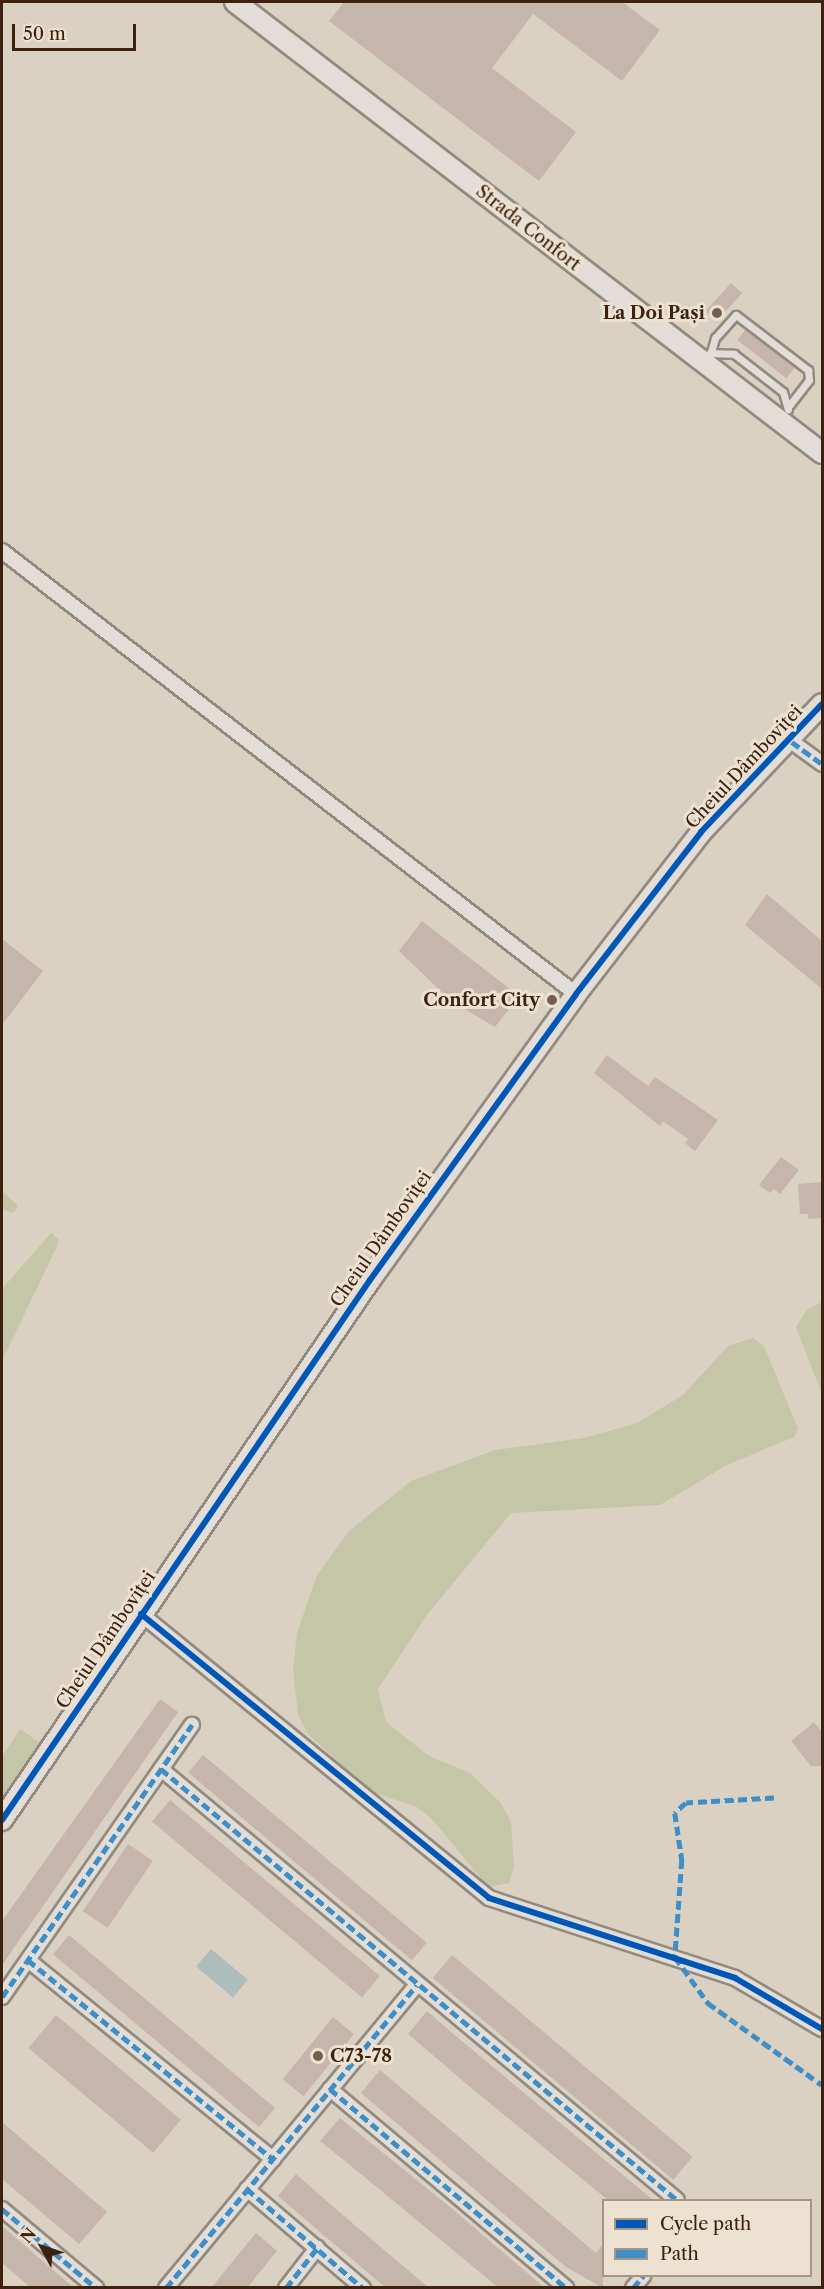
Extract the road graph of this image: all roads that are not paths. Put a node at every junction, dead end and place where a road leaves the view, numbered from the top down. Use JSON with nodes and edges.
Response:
{"nodes":[{"id":1,"x":235,"y":2,"type":"edge"},
{"id":2,"x":705,"y":356,"type":"junction"},
{"id":3,"x":785,"y":415,"type":"junction"},
{"id":4,"x":822,"y":453,"type":"edge"},
{"id":5,"x":2,"y":551,"type":"edge"},
{"id":6,"x":822,"y":704,"type":"edge"},
{"id":7,"x":792,"y":742,"type":"junction"},
{"id":8,"x":821,"y":759,"type":"edge"},
{"id":9,"x":576,"y":994,"type":"junction"},
{"id":10,"x":141,"y":1614,"type":"junction"},
{"id":11,"x":192,"y":1725,"type":"dead end"},
{"id":12,"x":161,"y":1769,"type":"junction"},
{"id":13,"x":2,"y":1820,"type":"edge"},
{"id":14,"x":28,"y":1960,"type":"junction"},
{"id":15,"x":417,"y":1985,"type":"junction"},
{"id":16,"x":2,"y":1997,"type":"edge"},
{"id":17,"x":822,"y":2029,"type":"edge"},
{"id":18,"x":330,"y":2089,"type":"junction"},
{"id":19,"x":273,"y":2159,"type":"junction"},
{"id":20,"x":247,"y":2189,"type":"junction"},
{"id":21,"x":676,"y":2199,"type":"edge"},
{"id":22,"x":2,"y":2209,"type":"edge"},
{"id":23,"x":317,"y":2248,"type":"junction"},
{"id":24,"x":96,"y":2288,"type":"edge"},
{"id":25,"x":166,"y":2288,"type":"edge"},
{"id":26,"x":285,"y":2288,"type":"edge"},
{"id":27,"x":363,"y":2288,"type":"edge"},
{"id":28,"x":566,"y":2288,"type":"edge"}],
"edges":[{"from":1,"to":2,"type":"street","name":"Strada Confort"},
{"from":2,"to":3,"type":"street","name":"Strada Confort"},
{"from":2,"to":3,"type":"lane"},
{"from":3,"to":4,"type":"street","name":"Strada Confort"},
{"from":5,"to":9,"type":"street"},
{"from":6,"to":7,"type":"street","name":"Cheiul Dâmboviței"},
{"from":7,"to":8,"type":"street"},
{"from":7,"to":9,"type":"street","name":"Cheiul Dâmboviței"},
{"from":9,"to":10,"type":"street","name":"Cheiul Dâmboviței"},
{"from":10,"to":13,"type":"street","name":"Cheiul Dâmboviței"},
{"from":10,"to":17,"type":"street"},
{"from":11,"to":12,"type":"street"},
{"from":12,"to":14,"type":"street"},
{"from":12,"to":15,"type":"street"},
{"from":14,"to":16,"type":"street"},
{"from":14,"to":19,"type":"street"},
{"from":15,"to":18,"type":"street"},
{"from":15,"to":21,"type":"street"},
{"from":18,"to":19,"type":"street"},
{"from":18,"to":28,"type":"street"},
{"from":19,"to":20,"type":"street"},
{"from":20,"to":23,"type":"street"},
{"from":20,"to":25,"type":"street"},
{"from":22,"to":24,"type":"street"},
{"from":23,"to":26,"type":"street"},
{"from":23,"to":27,"type":"street"}]}
